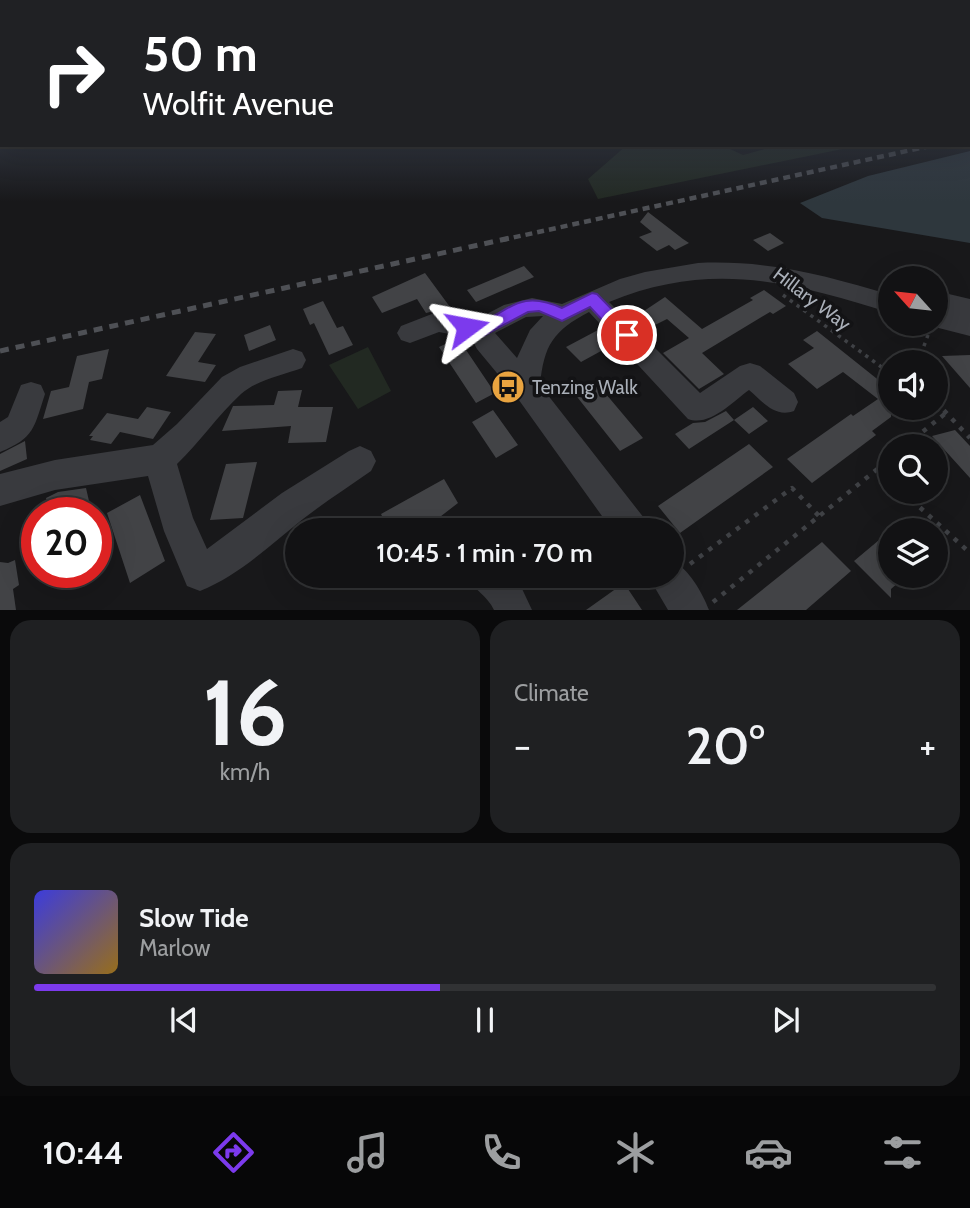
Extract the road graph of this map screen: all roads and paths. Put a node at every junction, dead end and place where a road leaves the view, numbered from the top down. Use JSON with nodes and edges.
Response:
{"nodes":[{"id":1,"x":750,"y":271,"type":"junction"},
{"id":2,"x":878,"y":295,"type":"edge"},
{"id":3,"x":592,"y":299,"type":"junction"},
{"id":4,"x":562,"y":315,"type":"junction"},
{"id":5,"x":952,"y":316,"type":"edge"},
{"id":6,"x":483,"y":330,"type":"junction"},
{"id":7,"x":410,"y":333,"type":"dead end"},
{"id":8,"x":923,"y":350,"type":"edge"},
{"id":9,"x":299,"y":358,"type":"dead end"},
{"id":10,"x":878,"y":365,"type":"edge"},
{"id":11,"x":526,"y":388,"type":"junction"},
{"id":12,"x":30,"y":394,"type":"dead end"},
{"id":13,"x":784,"y":402,"type":"dead end"},
{"id":14,"x":948,"y":415,"type":"edge"},
{"id":15,"x":937,"y":420,"type":"edge"},
{"id":16,"x":920,"y":434,"type":"edge"},
{"id":17,"x":0,"y":438,"type":"edge"},
{"id":18,"x":970,"y":438,"type":"edge"},
{"id":19,"x":160,"y":459,"type":"junction"},
{"id":20,"x":359,"y":461,"type":"dead end"},
{"id":21,"x":878,"y":468,"type":"edge"},
{"id":22,"x":0,"y":490,"type":"edge"},
{"id":23,"x":917,"y":504,"type":"edge"},
{"id":24,"x":819,"y":516,"type":"junction"},
{"id":25,"x":623,"y":518,"type":"edge"},
{"id":26,"x":970,"y":553,"type":"edge"},
{"id":27,"x":684,"y":566,"type":"edge"},
{"id":28,"x":502,"y":588,"type":"edge"},
{"id":29,"x":675,"y":588,"type":"edge"},
{"id":30,"x":514,"y":610,"type":"edge"},
{"id":31,"x":691,"y":610,"type":"edge"},
{"id":32,"x":703,"y":610,"type":"edge"}],
"edges":[{"from":1,"to":2,"type":"street"},
{"from":1,"to":3,"type":"street"},
{"from":1,"to":10,"type":"path","name":"Hillary Way"},
{"from":3,"to":4,"type":"street"},
{"from":3,"to":13,"type":"street"},
{"from":4,"to":6,"type":"street"},
{"from":4,"to":11,"type":"street"},
{"from":5,"to":8,"type":"path"},
{"from":6,"to":7,"type":"street"},
{"from":6,"to":11,"type":"street"},
{"from":9,"to":19,"type":"street"},
{"from":11,"to":25,"type":"street"},
{"from":12,"to":17,"type":"street"},
{"from":14,"to":18,"type":"path"},
{"from":15,"to":16,"type":"path"},
{"from":19,"to":20,"type":"street"},
{"from":19,"to":22,"type":"street"},
{"from":21,"to":24,"type":"path"},
{"from":23,"to":26,"type":"path"},
{"from":24,"to":27,"type":"path"},
{"from":24,"to":32,"type":"path"},
{"from":28,"to":30,"type":"street"},
{"from":29,"to":31,"type":"street"}]}
